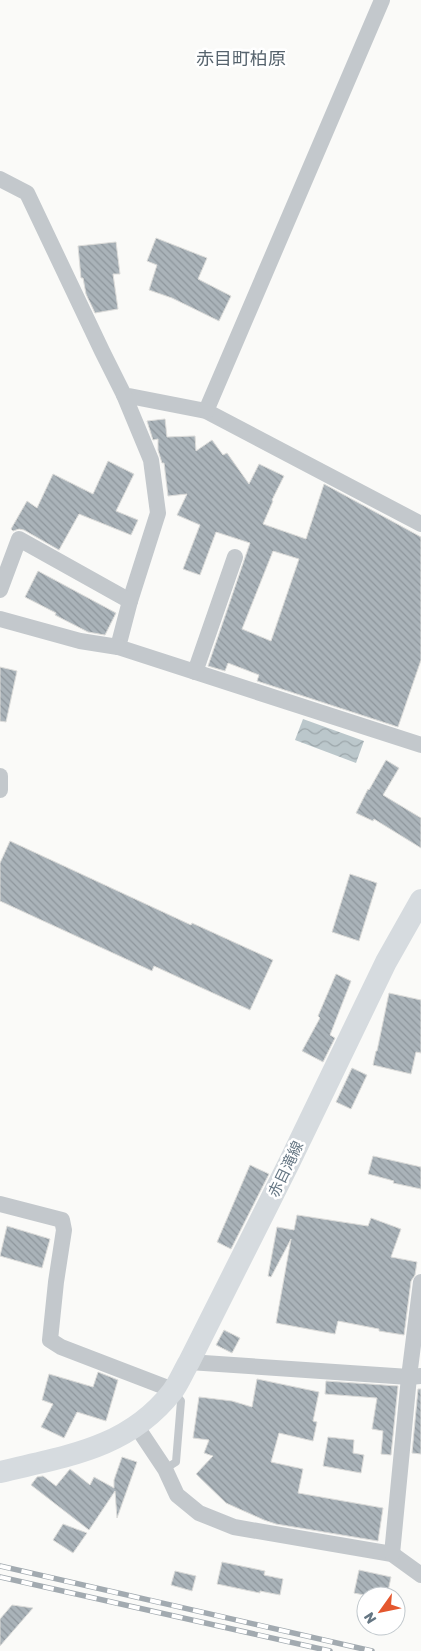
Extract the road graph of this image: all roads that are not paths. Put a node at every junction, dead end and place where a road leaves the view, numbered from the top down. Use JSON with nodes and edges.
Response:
{"nodes":[{"id":1,"x":382,"y":0,"type":"edge"},
{"id":2,"x":0,"y":180,"type":"edge"},
{"id":3,"x":124,"y":395,"type":"junction"},
{"id":4,"x":206,"y":411,"type":"junction"},
{"id":5,"x":421,"y":524,"type":"edge"},
{"id":6,"x":235,"y":557,"type":"dead end"},
{"id":7,"x":0,"y":590,"type":"edge"},
{"id":8,"x":130,"y":601,"type":"junction"},
{"id":9,"x":0,"y":619,"type":"edge"},
{"id":10,"x":118,"y":647,"type":"junction"},
{"id":11,"x":195,"y":672,"type":"junction"},
{"id":12,"x":421,"y":745,"type":"edge"},
{"id":13,"x":0,"y":776,"type":"edge"},
{"id":14,"x":0,"y":790,"type":"edge"},
{"id":15,"x":421,"y":900,"type":"edge"},
{"id":16,"x":0,"y":1204,"type":"edge"},
{"id":17,"x":421,"y":1282,"type":"edge"},
{"id":18,"x":189,"y":1362,"type":"junction"},
{"id":19,"x":415,"y":1376,"type":"edge"},
{"id":20,"x":173,"y":1390,"type":"junction"},
{"id":21,"x":137,"y":1427,"type":"junction"},
{"id":22,"x":165,"y":1469,"type":"junction"},
{"id":23,"x":0,"y":1472,"type":"edge"},
{"id":24,"x":392,"y":1554,"type":"junction"},
{"id":25,"x":421,"y":1574,"type":"edge"}],
"edges":[{"from":1,"to":4,"type":"street"},
{"from":2,"to":3,"type":"street"},
{"from":3,"to":4,"type":"street"},
{"from":3,"to":8,"type":"street"},
{"from":4,"to":5,"type":"street"},
{"from":6,"to":11,"type":"street"},
{"from":7,"to":8,"type":"street"},
{"from":8,"to":10,"type":"street"},
{"from":9,"to":10,"type":"street"},
{"from":10,"to":11,"type":"street"},
{"from":11,"to":12,"type":"street"},
{"from":13,"to":14,"type":"street"},
{"from":15,"to":18,"type":"main road","name":"赤目滝線"},
{"from":16,"to":20,"type":"street"},
{"from":17,"to":19,"type":"street"},
{"from":18,"to":19,"type":"street"},
{"from":18,"to":20,"type":"main road","name":"赤目滝線"},
{"from":19,"to":24,"type":"street"},
{"from":20,"to":21,"type":"main road","name":"赤目滝線"},
{"from":20,"to":22,"type":"lane"},
{"from":21,"to":22,"type":"street"},
{"from":21,"to":23,"type":"main road","name":"赤目滝線"},
{"from":22,"to":24,"type":"street"},
{"from":24,"to":25,"type":"street"}]}
